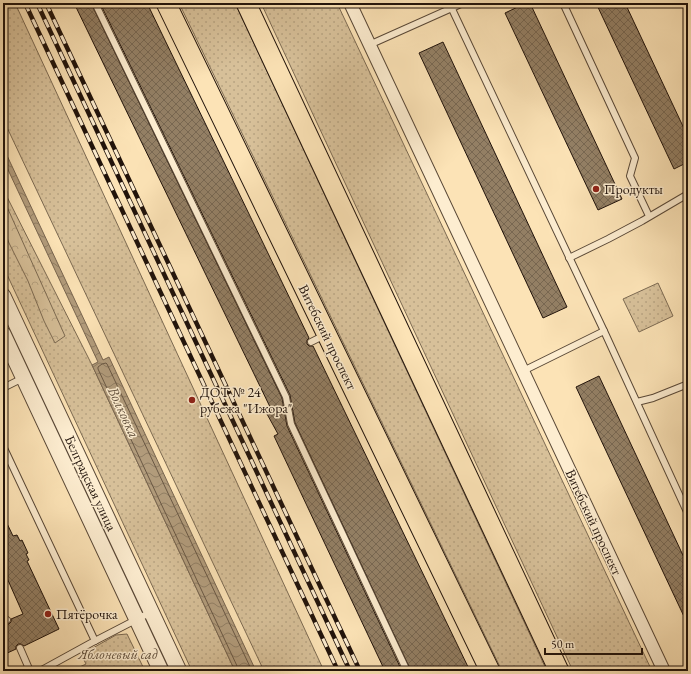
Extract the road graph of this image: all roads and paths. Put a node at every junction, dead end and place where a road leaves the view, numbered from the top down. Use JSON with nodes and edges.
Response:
{"nodes":[{"id":1,"x":95,"y":3,"type":"edge"},
{"id":2,"x":166,"y":3,"type":"edge"},
{"id":3,"x":246,"y":3,"type":"edge"},
{"id":4,"x":350,"y":3,"type":"edge"},
{"id":5,"x":463,"y":3,"type":"edge"},
{"id":6,"x":563,"y":3,"type":"edge"},
{"id":7,"x":452,"y":9,"type":"junction"},
{"id":8,"x":369,"y":45,"type":"junction"},
{"id":9,"x":688,"y":194,"type":"edge"},
{"id":10,"x":649,"y":216,"type":"junction"},
{"id":11,"x":569,"y":258,"type":"junction"},
{"id":12,"x":3,"y":296,"type":"edge"},
{"id":13,"x":604,"y":331,"type":"junction"},
{"id":14,"x":3,"y":334,"type":"edge"},
{"id":15,"x":276,"y":358,"type":"dead end"},
{"id":16,"x":269,"y":361,"type":"junction"},
{"id":17,"x":38,"y":370,"type":"junction"},
{"id":18,"x":523,"y":371,"type":"junction"},
{"id":19,"x":24,"y":377,"type":"junction"},
{"id":20,"x":688,"y":384,"type":"edge"},
{"id":21,"x":3,"y":388,"type":"edge"},
{"id":22,"x":637,"y":402,"type":"junction"},
{"id":23,"x":3,"y":446,"type":"edge"},
{"id":24,"x":688,"y":514,"type":"edge"},
{"id":25,"x":151,"y":612,"type":"junction"},
{"id":26,"x":136,"y":619,"type":"junction"},
{"id":27,"x":95,"y":641,"type":"junction"},
{"id":28,"x":20,"y":648,"type":"dead end"},
{"id":29,"x":30,"y":671,"type":"edge"},
{"id":30,"x":40,"y":671,"type":"edge"},
{"id":31,"x":161,"y":671,"type":"edge"},
{"id":32,"x":179,"y":671,"type":"edge"},
{"id":33,"x":407,"y":671,"type":"edge"},
{"id":34,"x":490,"y":671,"type":"edge"},
{"id":35,"x":559,"y":671,"type":"edge"},
{"id":36,"x":664,"y":671,"type":"edge"}],
"edges":[{"from":1,"to":16,"type":"lane"},
{"from":2,"to":34,"type":"main road","name":"Витебский проспект"},
{"from":3,"to":35,"type":"main road"},
{"from":4,"to":8,"type":"street","name":"Витебский проспект"},
{"from":5,"to":7,"type":"lane"},
{"from":6,"to":10,"type":"lane"},
{"from":7,"to":8,"type":"lane"},
{"from":7,"to":11,"type":"lane"},
{"from":8,"to":18,"type":"street","name":"Витебский проспект"},
{"from":9,"to":10,"type":"lane"},
{"from":10,"to":11,"type":"lane"},
{"from":11,"to":13,"type":"lane"},
{"from":12,"to":17,"type":"street","name":"Белградская улица"},
{"from":13,"to":18,"type":"lane"},
{"from":13,"to":22,"type":"lane"},
{"from":14,"to":19,"type":"street","name":"Белградская улица"},
{"from":15,"to":16,"type":"lane"},
{"from":16,"to":33,"type":"lane"},
{"from":17,"to":19,"type":"lane"},
{"from":17,"to":25,"type":"street","name":"Белградская улица"},
{"from":18,"to":36,"type":"street","name":"Витебский проспект"},
{"from":19,"to":21,"type":"lane"},
{"from":19,"to":26,"type":"street","name":"Белградская улица"},
{"from":20,"to":22,"type":"lane"},
{"from":22,"to":24,"type":"lane"},
{"from":23,"to":27,"type":"lane"},
{"from":25,"to":26,"type":"lane"},
{"from":25,"to":32,"type":"street","name":"Белградская улица"},
{"from":26,"to":27,"type":"lane"},
{"from":26,"to":31,"type":"street","name":"Белградская улица"},
{"from":27,"to":30,"type":"lane"},
{"from":28,"to":29,"type":"lane"}]}
